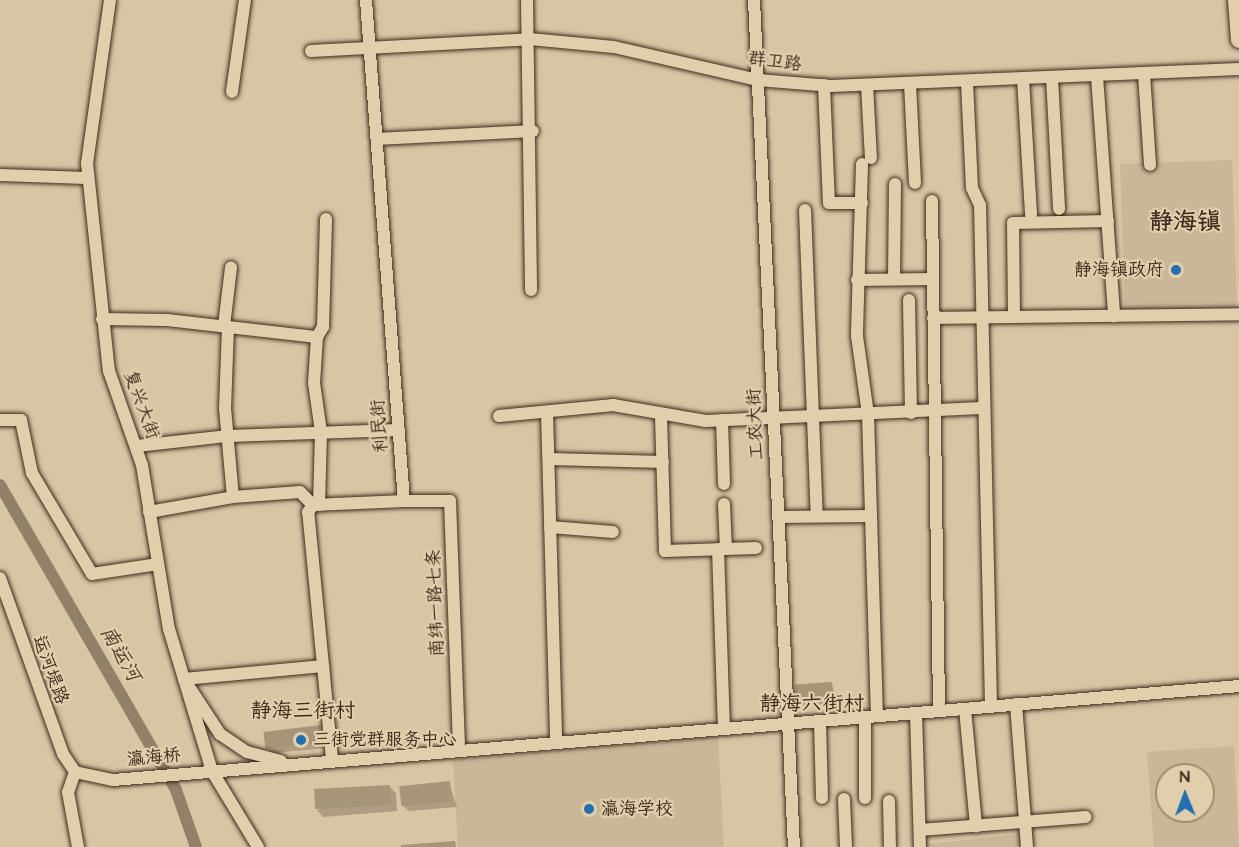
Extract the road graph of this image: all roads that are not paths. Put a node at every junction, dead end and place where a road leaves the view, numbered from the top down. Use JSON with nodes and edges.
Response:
{"nodes":[{"id":1,"x":110,"y":0,"type":"edge"},
{"id":2,"x":245,"y":0,"type":"edge"},
{"id":3,"x":366,"y":0,"type":"edge"},
{"id":4,"x":527,"y":0,"type":"edge"},
{"id":5,"x":754,"y":0,"type":"edge"},
{"id":6,"x":1236,"y":0,"type":"edge"},
{"id":7,"x":530,"y":39,"type":"junction"},
{"id":8,"x":1239,"y":40,"type":"edge"},
{"id":9,"x":370,"y":45,"type":"junction"},
{"id":10,"x":311,"y":51,"type":"dead end"},
{"id":11,"x":1239,"y":69,"type":"edge"},
{"id":12,"x":1144,"y":74,"type":"junction"},
{"id":13,"x":1097,"y":76,"type":"junction"},
{"id":14,"x":1052,"y":78,"type":"junction"},
{"id":15,"x":758,"y":80,"type":"junction"},
{"id":16,"x":1023,"y":80,"type":"junction"},
{"id":17,"x":967,"y":82,"type":"junction"},
{"id":18,"x":910,"y":84,"type":"junction"},
{"id":19,"x":867,"y":85,"type":"junction"},
{"id":20,"x":824,"y":86,"type":"junction"},
{"id":21,"x":232,"y":92,"type":"dead end"},
{"id":22,"x":532,"y":131,"type":"junction"},
{"id":23,"x":377,"y":139,"type":"junction"},
{"id":24,"x":1150,"y":165,"type":"dead end"},
{"id":25,"x":0,"y":175,"type":"edge"},
{"id":26,"x":87,"y":178,"type":"junction"},
{"id":27,"x":915,"y":183,"type":"dead end"},
{"id":28,"x":895,"y":184,"type":"dead end"},
{"id":29,"x":932,"y":201,"type":"dead end"},
{"id":30,"x":862,"y":203,"type":"junction"},
{"id":31,"x":1059,"y":209,"type":"dead end"},
{"id":32,"x":805,"y":210,"type":"dead end"},
{"id":33,"x":1030,"y":215,"type":"dead end"},
{"id":34,"x":326,"y":219,"type":"dead end"},
{"id":35,"x":1108,"y":221,"type":"junction"},
{"id":36,"x":231,"y":267,"type":"dead end"},
{"id":37,"x":894,"y":279,"type":"junction"},
{"id":38,"x":933,"y":279,"type":"junction"},
{"id":39,"x":857,"y":280,"type":"junction"},
{"id":40,"x":531,"y":290,"type":"dead end"},
{"id":41,"x":909,"y":300,"type":"dead end"},
{"id":42,"x":1239,"y":314,"type":"edge"},
{"id":43,"x":1114,"y":316,"type":"junction"},
{"id":44,"x":979,"y":317,"type":"junction"},
{"id":45,"x":1014,"y":317,"type":"junction"},
{"id":46,"x":933,"y":318,"type":"junction"},
{"id":47,"x":102,"y":319,"type":"junction"},
{"id":48,"x":226,"y":327,"type":"junction"},
{"id":49,"x":317,"y":337,"type":"junction"},
{"id":50,"x":981,"y":408,"type":"junction"},
{"id":51,"x":934,"y":410,"type":"junction"},
{"id":52,"x":547,"y":412,"type":"junction"},
{"id":53,"x":911,"y":413,"type":"junction"},
{"id":54,"x":868,"y":414,"type":"junction"},
{"id":55,"x":774,"y":415,"type":"junction"},
{"id":56,"x":814,"y":415,"type":"junction"},
{"id":57,"x":661,"y":416,"type":"junction"},
{"id":58,"x":499,"y":417,"type":"dead end"},
{"id":59,"x":0,"y":420,"type":"edge"},
{"id":60,"x":722,"y":420,"type":"junction"},
{"id":61,"x":399,"y":430,"type":"junction"},
{"id":62,"x":321,"y":432,"type":"junction"},
{"id":63,"x":228,"y":436,"type":"junction"},
{"id":64,"x":137,"y":446,"type":"junction"},
{"id":65,"x":550,"y":459,"type":"junction"},
{"id":66,"x":663,"y":462,"type":"junction"},
{"id":67,"x":724,"y":484,"type":"dead end"},
{"id":68,"x":233,"y":496,"type":"junction"},
{"id":69,"x":404,"y":501,"type":"junction"},
{"id":70,"x":724,"y":504,"type":"dead end"},
{"id":71,"x":316,"y":505,"type":"junction"},
{"id":72,"x":149,"y":512,"type":"junction"},
{"id":73,"x":817,"y":516,"type":"junction"},
{"id":74,"x":871,"y":516,"type":"junction"},
{"id":75,"x":778,"y":517,"type":"junction"},
{"id":76,"x":550,"y":527,"type":"junction"},
{"id":77,"x":613,"y":532,"type":"dead end"},
{"id":78,"x":756,"y":548,"type":"dead end"},
{"id":79,"x":722,"y":549,"type":"junction"},
{"id":80,"x":158,"y":564,"type":"junction"},
{"id":81,"x":0,"y":578,"type":"edge"},
{"id":82,"x":323,"y":666,"type":"junction"},
{"id":83,"x":184,"y":679,"type":"junction"},
{"id":84,"x":1239,"y":686,"type":"edge"},
{"id":85,"x":1016,"y":704,"type":"junction"},
{"id":86,"x":990,"y":706,"type":"junction"},
{"id":87,"x":965,"y":708,"type":"junction"},
{"id":88,"x":939,"y":711,"type":"junction"},
{"id":89,"x":916,"y":713,"type":"junction"},
{"id":90,"x":871,"y":717,"type":"junction"},
{"id":91,"x":820,"y":722,"type":"junction"},
{"id":92,"x":788,"y":724,"type":"junction"},
{"id":93,"x":724,"y":729,"type":"junction"},
{"id":94,"x":556,"y":742,"type":"junction"},
{"id":95,"x":459,"y":750,"type":"junction"},
{"id":96,"x":332,"y":759,"type":"junction"},
{"id":97,"x":288,"y":763,"type":"junction"},
{"id":98,"x":212,"y":771,"type":"junction"},
{"id":99,"x":75,"y":772,"type":"junction"},
{"id":100,"x":822,"y":798,"type":"dead end"},
{"id":101,"x":865,"y":798,"type":"dead end"},
{"id":102,"x":844,"y":800,"type":"dead end"},
{"id":103,"x":889,"y":801,"type":"dead end"},
{"id":104,"x":1085,"y":817,"type":"dead end"},
{"id":105,"x":1025,"y":821,"type":"junction"},
{"id":106,"x":976,"y":826,"type":"junction"},
{"id":107,"x":920,"y":830,"type":"junction"},
{"id":108,"x":78,"y":847,"type":"edge"},
{"id":109,"x":258,"y":847,"type":"edge"},
{"id":110,"x":794,"y":847,"type":"edge"},
{"id":111,"x":846,"y":847,"type":"edge"},
{"id":112,"x":890,"y":847,"type":"edge"},
{"id":113,"x":920,"y":847,"type":"edge"},
{"id":114,"x":1027,"y":847,"type":"edge"}],
"edges":[{"from":1,"to":26,"type":"street","name":"复兴大街"},
{"from":2,"to":21,"type":"street"},
{"from":3,"to":9,"type":"street","name":"利民街"},
{"from":4,"to":7,"type":"street"},
{"from":5,"to":15,"type":"street","name":"工农大街"},
{"from":6,"to":8,"type":"main road"},
{"from":7,"to":9,"type":"street","name":"群卫路"},
{"from":7,"to":15,"type":"street","name":"群卫路"},
{"from":7,"to":22,"type":"street"},
{"from":9,"to":10,"type":"street","name":"群卫路"},
{"from":9,"to":23,"type":"street","name":"利民街"},
{"from":11,"to":12,"type":"street","name":"群卫路"},
{"from":12,"to":13,"type":"street","name":"群卫路"},
{"from":12,"to":24,"type":"street"},
{"from":13,"to":14,"type":"street","name":"群卫路"},
{"from":13,"to":35,"type":"street"},
{"from":14,"to":16,"type":"street","name":"群卫路"},
{"from":14,"to":31,"type":"street"},
{"from":15,"to":20,"type":"street","name":"群卫路"},
{"from":15,"to":55,"type":"street","name":"工农大街"},
{"from":16,"to":17,"type":"street","name":"群卫路"},
{"from":16,"to":33,"type":"street"},
{"from":17,"to":18,"type":"street","name":"群卫路"},
{"from":17,"to":44,"type":"street"},
{"from":18,"to":19,"type":"street","name":"群卫路"},
{"from":18,"to":27,"type":"street"},
{"from":19,"to":20,"type":"street","name":"群卫路"},
{"from":19,"to":30,"type":"street"},
{"from":20,"to":30,"type":"street"},
{"from":22,"to":23,"type":"street"},
{"from":22,"to":40,"type":"street"},
{"from":23,"to":61,"type":"street","name":"利民街"},
{"from":25,"to":26,"type":"street"},
{"from":26,"to":47,"type":"street","name":"复兴大街"},
{"from":28,"to":37,"type":"street"},
{"from":29,"to":38,"type":"street"},
{"from":30,"to":39,"type":"street"},
{"from":32,"to":56,"type":"street"},
{"from":34,"to":49,"type":"street"},
{"from":35,"to":43,"type":"street"},
{"from":35,"to":45,"type":"street"},
{"from":36,"to":48,"type":"street"},
{"from":37,"to":38,"type":"street"},
{"from":37,"to":39,"type":"street"},
{"from":38,"to":46,"type":"street"},
{"from":39,"to":54,"type":"street"},
{"from":41,"to":53,"type":"street"},
{"from":42,"to":43,"type":"street"},
{"from":43,"to":45,"type":"street"},
{"from":44,"to":45,"type":"street"},
{"from":44,"to":46,"type":"street"},
{"from":44,"to":50,"type":"street"},
{"from":46,"to":51,"type":"street"},
{"from":47,"to":48,"type":"street"},
{"from":47,"to":64,"type":"street","name":"复兴大街"},
{"from":48,"to":49,"type":"street"},
{"from":48,"to":63,"type":"street"},
{"from":49,"to":62,"type":"street"},
{"from":50,"to":51,"type":"street"},
{"from":50,"to":86,"type":"street"},
{"from":51,"to":53,"type":"street"},
{"from":51,"to":88,"type":"street"},
{"from":52,"to":57,"type":"street"},
{"from":52,"to":58,"type":"street"},
{"from":52,"to":65,"type":"street"},
{"from":53,"to":54,"type":"street"},
{"from":54,"to":56,"type":"street"},
{"from":54,"to":74,"type":"street"},
{"from":55,"to":56,"type":"street"},
{"from":55,"to":60,"type":"street"},
{"from":55,"to":75,"type":"street","name":"工农大街"},
{"from":56,"to":73,"type":"street"},
{"from":57,"to":60,"type":"street"},
{"from":57,"to":66,"type":"street"},
{"from":59,"to":80,"type":"street"},
{"from":60,"to":67,"type":"street"},
{"from":61,"to":62,"type":"street"},
{"from":61,"to":69,"type":"street","name":"利民街"},
{"from":62,"to":63,"type":"street"},
{"from":62,"to":71,"type":"street"},
{"from":63,"to":64,"type":"street"},
{"from":63,"to":68,"type":"street"},
{"from":64,"to":72,"type":"street","name":"复兴大街"},
{"from":65,"to":66,"type":"street"},
{"from":65,"to":76,"type":"street"},
{"from":66,"to":79,"type":"street"},
{"from":68,"to":71,"type":"street"},
{"from":68,"to":72,"type":"street"},
{"from":69,"to":71,"type":"street"},
{"from":69,"to":95,"type":"street","name":"南纬一路七条"},
{"from":70,"to":79,"type":"street"},
{"from":71,"to":82,"type":"street"},
{"from":72,"to":80,"type":"street","name":"复兴大街"},
{"from":73,"to":74,"type":"street"},
{"from":73,"to":75,"type":"street"},
{"from":74,"to":90,"type":"street"},
{"from":75,"to":92,"type":"street","name":"工农大街"},
{"from":76,"to":77,"type":"street"},
{"from":76,"to":94,"type":"street"},
{"from":78,"to":79,"type":"street"},
{"from":79,"to":93,"type":"street"},
{"from":80,"to":83,"type":"street","name":"复兴大街"},
{"from":81,"to":99,"type":"street","name":"运河堤路"},
{"from":82,"to":83,"type":"street"},
{"from":82,"to":96,"type":"street"},
{"from":83,"to":97,"type":"street","name":"复兴大街"},
{"from":83,"to":98,"type":"street"},
{"from":84,"to":85,"type":"street","name":"瀛海桥"},
{"from":85,"to":86,"type":"street","name":"瀛海桥"},
{"from":85,"to":105,"type":"street"},
{"from":86,"to":87,"type":"street","name":"瀛海桥"},
{"from":87,"to":88,"type":"street","name":"瀛海桥"},
{"from":87,"to":106,"type":"street"},
{"from":88,"to":89,"type":"street","name":"瀛海桥"},
{"from":89,"to":90,"type":"street","name":"瀛海桥"},
{"from":89,"to":107,"type":"street"},
{"from":90,"to":91,"type":"street","name":"瀛海桥"},
{"from":90,"to":101,"type":"street"},
{"from":91,"to":92,"type":"street","name":"瀛海桥"},
{"from":91,"to":100,"type":"street"},
{"from":92,"to":93,"type":"street","name":"瀛海桥"},
{"from":92,"to":110,"type":"street","name":"工农大街"},
{"from":93,"to":94,"type":"street","name":"瀛海桥"},
{"from":94,"to":95,"type":"street","name":"瀛海桥"},
{"from":95,"to":96,"type":"street","name":"瀛海桥"},
{"from":96,"to":97,"type":"street","name":"瀛海桥"},
{"from":97,"to":98,"type":"street","name":"瀛海桥"},
{"from":98,"to":99,"type":"street","name":"瀛海桥"},
{"from":98,"to":109,"type":"street"},
{"from":99,"to":108,"type":"street"},
{"from":102,"to":111,"type":"street"},
{"from":103,"to":112,"type":"street"},
{"from":104,"to":105,"type":"street"},
{"from":105,"to":106,"type":"street"},
{"from":105,"to":114,"type":"street"},
{"from":106,"to":107,"type":"street"},
{"from":107,"to":113,"type":"street"}]}
